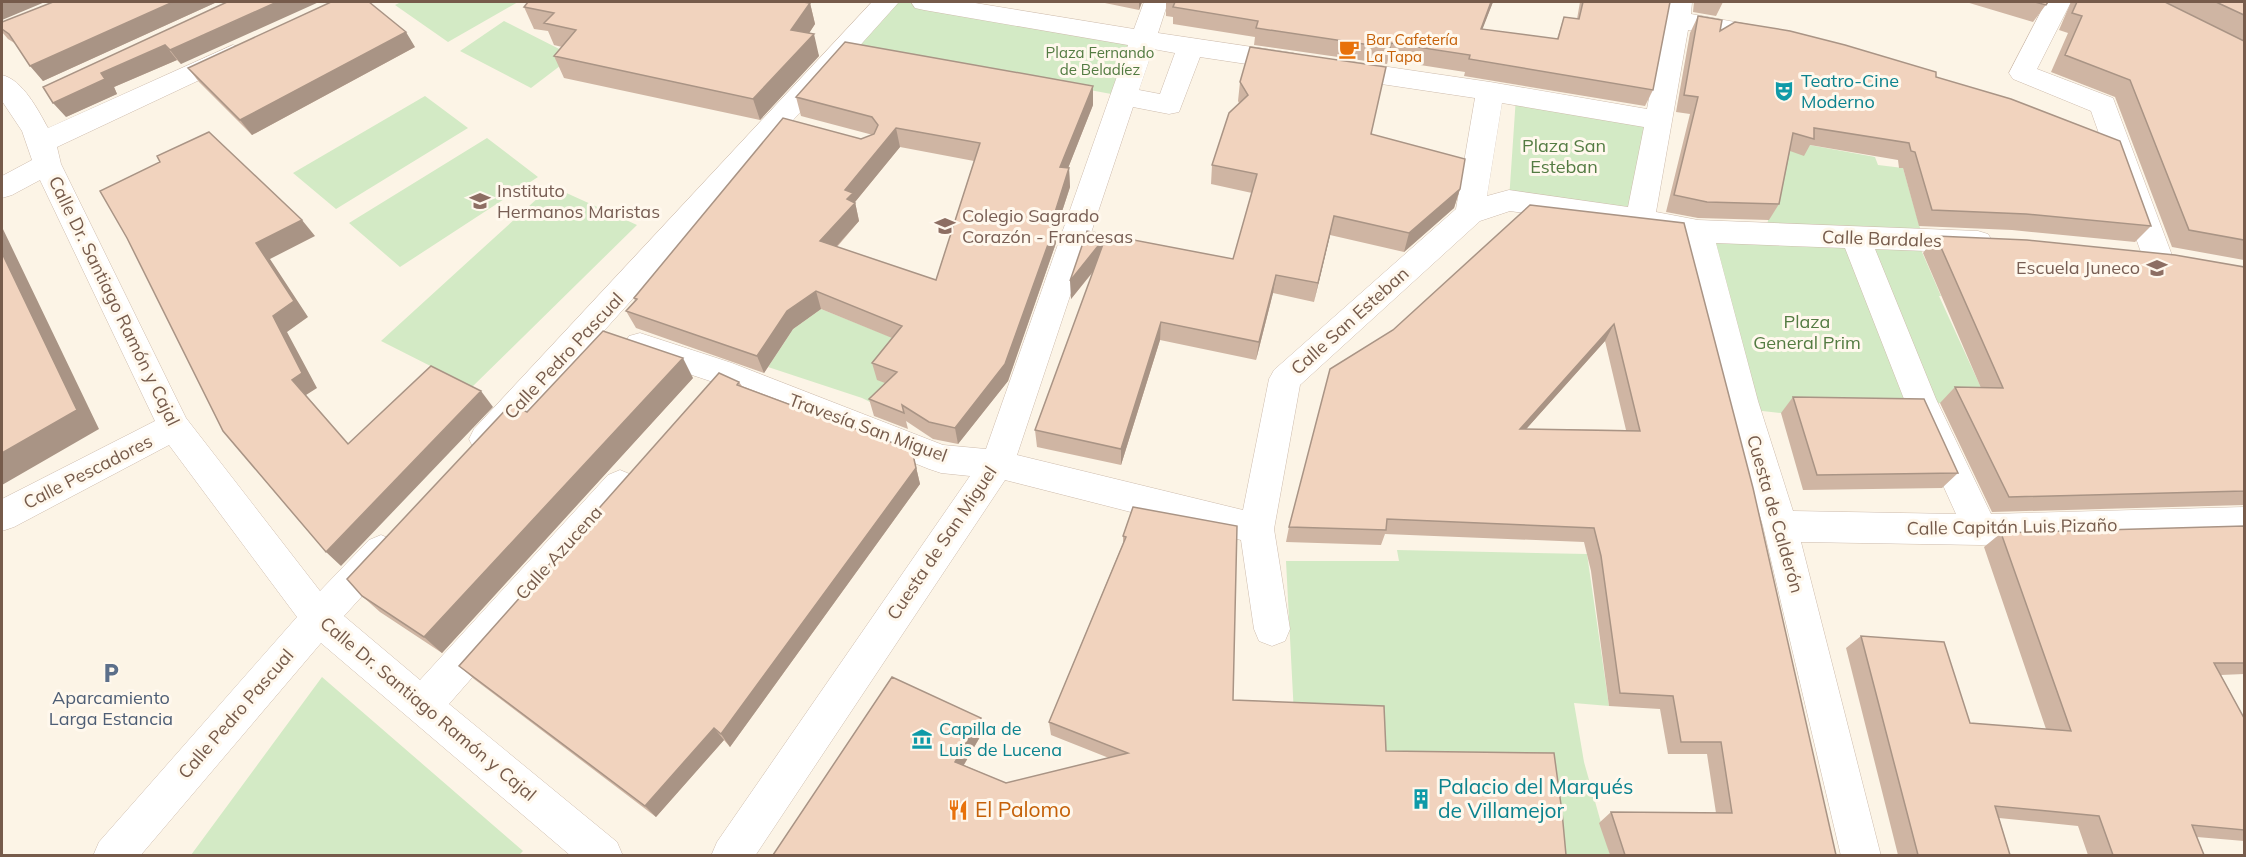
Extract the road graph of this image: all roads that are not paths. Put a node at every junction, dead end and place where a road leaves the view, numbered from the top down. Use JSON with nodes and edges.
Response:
{"nodes":[{"id":1,"x":886,"y":2,"type":"edge"},
{"id":2,"x":924,"y":2,"type":"edge"},
{"id":3,"x":1155,"y":2,"type":"edge"},
{"id":4,"x":2058,"y":2,"type":"edge"},
{"id":5,"x":1678,"y":11,"type":"edge"},
{"id":6,"x":1142,"y":39,"type":"junction"},
{"id":7,"x":1797,"y":41,"type":"edge"},
{"id":8,"x":256,"y":44,"type":"edge"},
{"id":9,"x":1190,"y":47,"type":"junction"},
{"id":10,"x":1490,"y":91,"type":"junction"},
{"id":11,"x":1122,"y":96,"type":"junction"},
{"id":12,"x":15,"y":99,"type":"edge"},
{"id":13,"x":1659,"y":120,"type":"junction"},
{"id":14,"x":2088,"y":137,"type":"edge"},
{"id":15,"x":2120,"y":150,"type":"junction"},
{"id":16,"x":45,"y":153,"type":"junction"},
{"id":17,"x":2,"y":188,"type":"edge"},
{"id":18,"x":1470,"y":213,"type":"junction"},
{"id":19,"x":1640,"y":219,"type":"junction"},
{"id":20,"x":1698,"y":231,"type":"junction"},
{"id":21,"x":1856,"y":238,"type":"junction"},
{"id":22,"x":2000,"y":243,"type":"edge"},
{"id":23,"x":2124,"y":254,"type":"edge"},
{"id":24,"x":590,"y":328,"type":"junction"},
{"id":25,"x":721,"y":372,"type":"junction"},
{"id":26,"x":697,"y":398,"type":"edge"},
{"id":27,"x":174,"y":428,"type":"junction"},
{"id":28,"x":471,"y":456,"type":"edge"},
{"id":29,"x":642,"y":460,"type":"edge"},
{"id":30,"x":996,"y":464,"type":"junction"},
{"id":31,"x":2,"y":516,"type":"edge"},
{"id":32,"x":2244,"y":522,"type":"edge"},
{"id":33,"x":1780,"y":526,"type":"junction"},
{"id":34,"x":1257,"y":529,"type":"junction"},
{"id":35,"x":1981,"y":530,"type":"junction"},
{"id":36,"x":399,"y":532,"type":"edge"},
{"id":37,"x":319,"y":618,"type":"junction"},
{"id":38,"x":1272,"y":629,"type":"dead end"},
{"id":39,"x":422,"y":706,"type":"junction"},
{"id":40,"x":113,"y":855,"type":"edge"},
{"id":41,"x":603,"y":855,"type":"edge"},
{"id":42,"x":731,"y":855,"type":"edge"},
{"id":43,"x":1861,"y":855,"type":"edge"}],
"edges":[{"from":1,"to":24,"type":"street","name":"Calle Pedro Pascual"},
{"from":2,"to":6,"type":"street"},
{"from":3,"to":6,"type":"street"},
{"from":4,"to":15,"type":"street"},
{"from":5,"to":7,"type":"street"},
{"from":5,"to":13,"type":"street"},
{"from":6,"to":9,"type":"street"},
{"from":6,"to":11,"type":"street"},
{"from":8,"to":16,"type":"street"},
{"from":9,"to":10,"type":"street"},
{"from":9,"to":11,"type":"street"},
{"from":10,"to":13,"type":"street"},
{"from":10,"to":18,"type":"street"},
{"from":11,"to":30,"type":"street","name":"Cuesta de San Miguel"},
{"from":12,"to":16,"type":"street","name":"Calle Dr. Santiago Ramón y Cajal"},
{"from":13,"to":19,"type":"street"},
{"from":14,"to":15,"type":"street"},
{"from":15,"to":23,"type":"street"},
{"from":16,"to":17,"type":"street"},
{"from":16,"to":27,"type":"street","name":"Calle Dr. Santiago Ramón y Cajal"},
{"from":18,"to":19,"type":"street"},
{"from":18,"to":34,"type":"street","name":"Calle San Esteban"},
{"from":19,"to":20,"type":"street"},
{"from":20,"to":21,"type":"street","name":"Calle Bardales"},
{"from":20,"to":33,"type":"street","name":"Cuesta de Calderón"},
{"from":21,"to":22,"type":"street","name":"Calle Bardales"},
{"from":21,"to":35,"type":"street"},
{"from":24,"to":25,"type":"street","name":"Travesía San Miguel"},
{"from":24,"to":28,"type":"street","name":"Calle Pedro Pascual"},
{"from":25,"to":26,"type":"street"},
{"from":25,"to":30,"type":"street","name":"Travesía San Miguel"},
{"from":27,"to":31,"type":"street","name":"Calle Pescadores"},
{"from":27,"to":37,"type":"street","name":"Calle Dr. Santiago Ramón y Cajal"},
{"from":29,"to":39,"type":"street","name":"Calle Azucena"},
{"from":30,"to":34,"type":"street","name":"Travesía San Miguel"},
{"from":30,"to":42,"type":"street","name":"Cuesta de San Miguel"},
{"from":32,"to":35,"type":"street","name":"Calle Capitán Luis Pizaño"},
{"from":33,"to":35,"type":"street","name":"Calle Capitán Luis Pizaño"},
{"from":33,"to":43,"type":"street","name":"Cuesta de Calderón"},
{"from":34,"to":38,"type":"street","name":"Calle San Esteban"},
{"from":36,"to":37,"type":"street","name":"Calle Pedro Pascual"},
{"from":37,"to":39,"type":"street","name":"Calle Dr. Santiago Ramón y Cajal"},
{"from":37,"to":40,"type":"street","name":"Calle Pedro Pascual"},
{"from":39,"to":41,"type":"street","name":"Calle Dr. Santiago Ramón y Cajal"}]}
